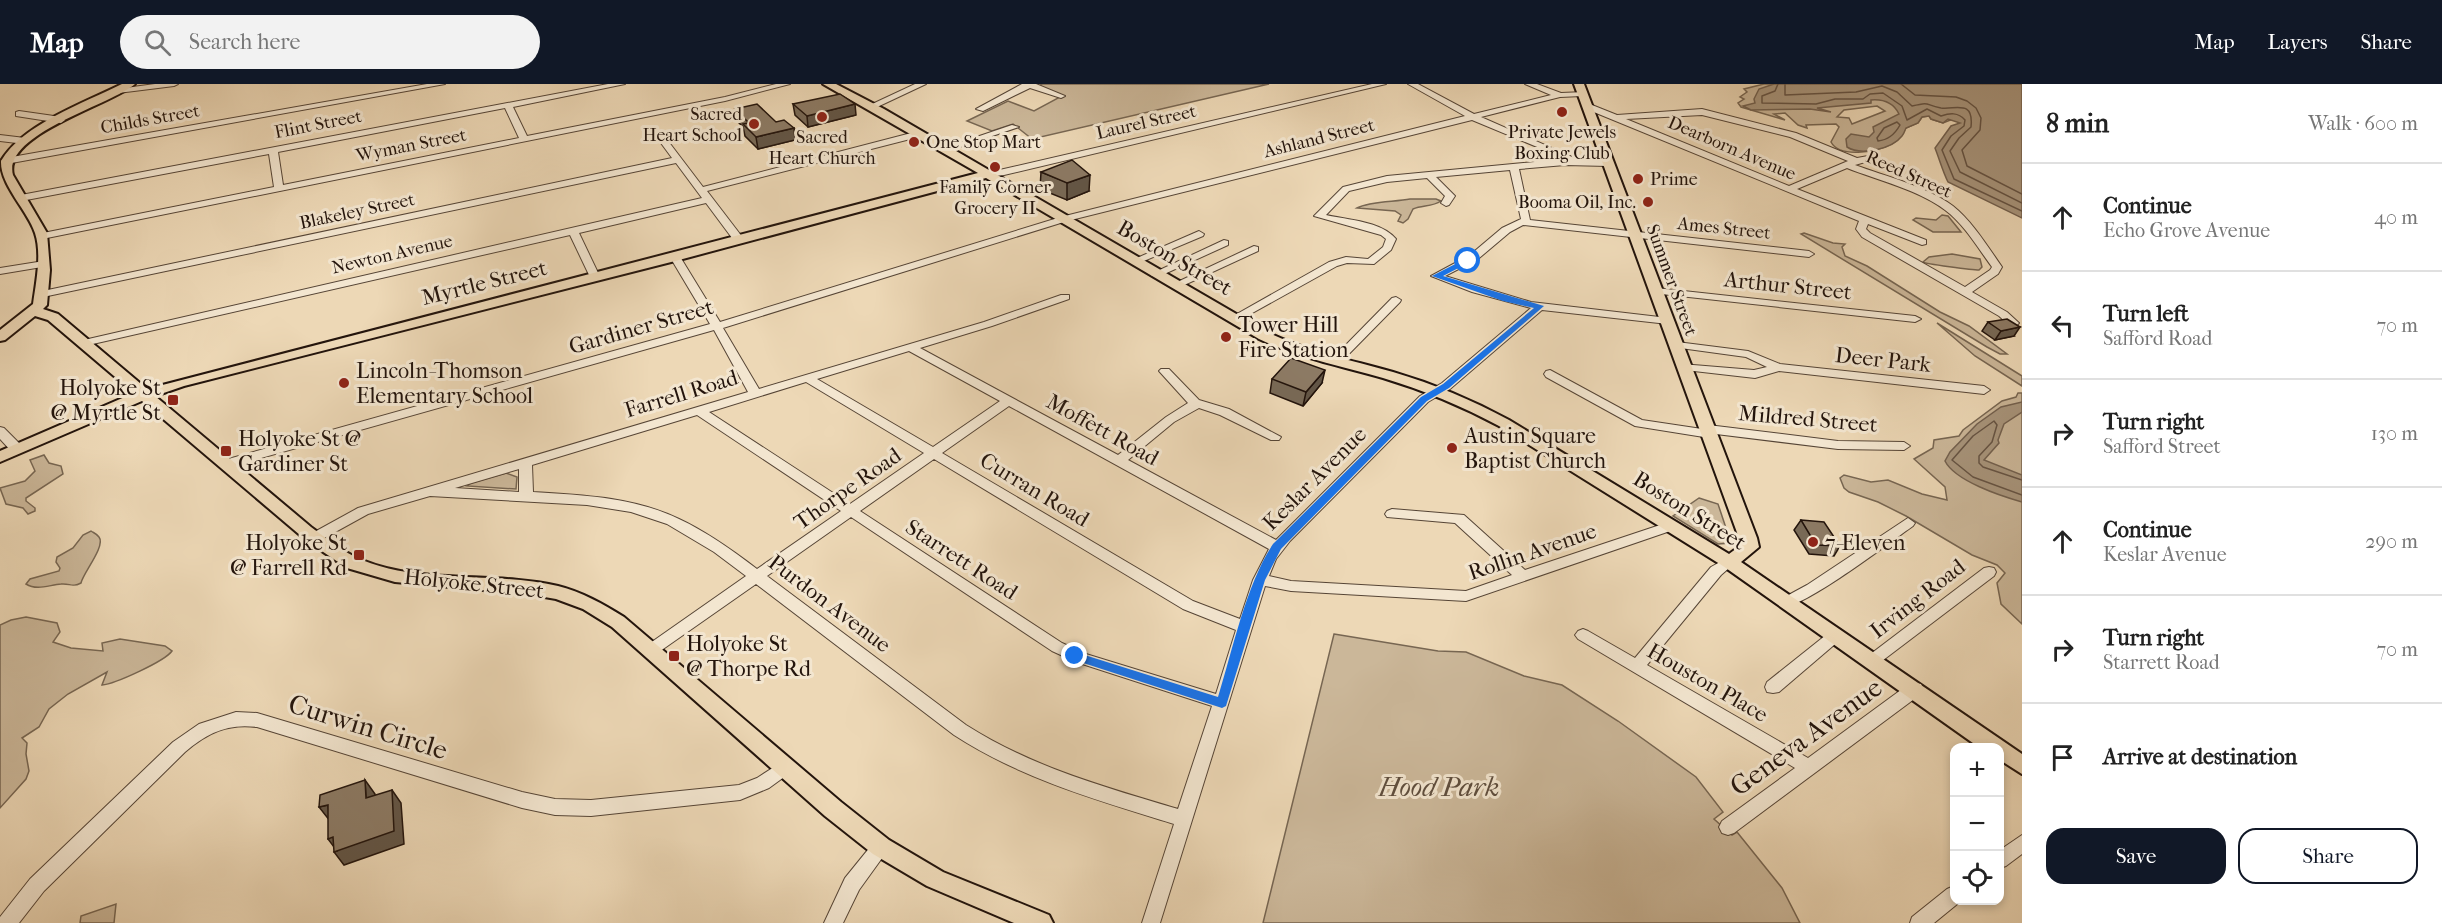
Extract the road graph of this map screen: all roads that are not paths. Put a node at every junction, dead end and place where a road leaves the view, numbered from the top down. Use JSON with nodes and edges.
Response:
{"nodes":[{"id":1,"x":130,"y":84,"type":"edge"},
{"id":2,"x":174,"y":84,"type":"edge"},
{"id":3,"x":441,"y":84,"type":"edge"},
{"id":4,"x":621,"y":84,"type":"edge"},
{"id":5,"x":786,"y":84,"type":"edge"},
{"id":6,"x":828,"y":84,"type":"edge"},
{"id":7,"x":922,"y":84,"type":"edge"},
{"id":8,"x":1029,"y":84,"type":"edge"},
{"id":9,"x":1382,"y":84,"type":"edge"},
{"id":10,"x":1412,"y":84,"type":"edge"},
{"id":11,"x":1528,"y":84,"type":"edge"},
{"id":12,"x":118,"y":91,"type":"junction"},
{"id":13,"x":1560,"y":95,"type":"junction"},
{"id":14,"x":1061,"y":96,"type":"dead end"},
{"id":15,"x":1585,"y":100,"type":"edge"},
{"id":16,"x":508,"y":105,"type":"junction"},
{"id":17,"x":872,"y":106,"type":"junction"},
{"id":18,"x":980,"y":110,"type":"dead end"},
{"id":19,"x":19,"y":114,"type":"dead end"},
{"id":20,"x":1473,"y":117,"type":"junction"},
{"id":21,"x":1616,"y":117,"type":"junction"},
{"id":22,"x":61,"y":120,"type":"junction"},
{"id":23,"x":1015,"y":127,"type":"dead end"},
{"id":24,"x":919,"y":134,"type":"junction"},
{"id":25,"x":0,"y":138,"type":"edge"},
{"id":26,"x":662,"y":139,"type":"dead end"},
{"id":27,"x":524,"y":140,"type":"junction"},
{"id":28,"x":25,"y":141,"type":"junction"},
{"id":29,"x":945,"y":149,"type":"junction"},
{"id":30,"x":273,"y":150,"type":"junction"},
{"id":31,"x":1876,"y":156,"type":"dead end"},
{"id":32,"x":678,"y":160,"type":"junction"},
{"id":33,"x":1576,"y":161,"type":"junction"},
{"id":34,"x":1608,"y":163,"type":"junction"},
{"id":35,"x":1851,"y":163,"type":"junction"},
{"id":36,"x":4,"y":164,"type":"edge"},
{"id":37,"x":1514,"y":166,"type":"junction"},
{"id":38,"x":987,"y":174,"type":"junction"},
{"id":39,"x":1428,"y":174,"type":"junction"},
{"id":40,"x":279,"y":189,"type":"junction"},
{"id":41,"x":1789,"y":189,"type":"junction"},
{"id":42,"x":701,"y":190,"type":"junction"},
{"id":43,"x":21,"y":198,"type":"junction"},
{"id":44,"x":708,"y":200,"type":"junction"},
{"id":45,"x":1446,"y":202,"type":"dead end"},
{"id":46,"x":1064,"y":219,"type":"junction"},
{"id":47,"x":1864,"y":220,"type":"junction"},
{"id":48,"x":1526,"y":222,"type":"junction"},
{"id":49,"x":573,"y":231,"type":"junction"},
{"id":50,"x":1199,"y":234,"type":"dead end"},
{"id":51,"x":1635,"y":234,"type":"junction"},
{"id":52,"x":42,"y":236,"type":"junction"},
{"id":53,"x":739,"y":240,"type":"junction"},
{"id":54,"x":1922,"y":242,"type":"dead end"},
{"id":55,"x":1224,"y":243,"type":"dead end"},
{"id":56,"x":1254,"y":249,"type":"dead end"},
{"id":57,"x":1809,"y":254,"type":"dead end"},
{"id":58,"x":675,"y":257,"type":"junction"},
{"id":59,"x":1135,"y":261,"type":"junction"},
{"id":60,"x":44,"y":264,"type":"junction"},
{"id":61,"x":2,"y":271,"type":"dead end"},
{"id":62,"x":1156,"y":274,"type":"junction"},
{"id":63,"x":595,"y":277,"type":"junction"},
{"id":64,"x":1176,"y":285,"type":"junction"},
{"id":65,"x":1656,"y":291,"type":"junction"},
{"id":66,"x":1965,"y":292,"type":"junction"},
{"id":67,"x":43,"y":294,"type":"junction"},
{"id":68,"x":1065,"y":297,"type":"dead end"},
{"id":69,"x":1396,"y":300,"type":"dead end"},
{"id":70,"x":1540,"y":306,"type":"junction"},
{"id":71,"x":35,"y":310,"type":"junction"},
{"id":72,"x":1233,"y":319,"type":"junction"},
{"id":73,"x":1915,"y":319,"type":"dead end"},
{"id":74,"x":1668,"y":321,"type":"junction"},
{"id":75,"x":2013,"y":322,"type":"edge"},
{"id":76,"x":717,"y":326,"type":"junction"},
{"id":77,"x":0,"y":337,"type":"edge"},
{"id":78,"x":84,"y":343,"type":"junction"},
{"id":79,"x":1677,"y":345,"type":"junction"},
{"id":80,"x":909,"y":347,"type":"junction"},
{"id":81,"x":1337,"y":360,"type":"junction"},
{"id":82,"x":1685,"y":366,"type":"junction"},
{"id":83,"x":1778,"y":367,"type":"junction"},
{"id":84,"x":1165,"y":371,"type":"dead end"},
{"id":85,"x":1550,"y":374,"type":"dead end"},
{"id":86,"x":807,"y":378,"type":"junction"},
{"id":87,"x":1984,"y":390,"type":"dead end"},
{"id":88,"x":1437,"y":391,"type":"junction"},
{"id":89,"x":755,"y":393,"type":"junction"},
{"id":90,"x":145,"y":394,"type":"junction"},
{"id":91,"x":1008,"y":401,"type":"junction"},
{"id":92,"x":1196,"y":404,"type":"junction"},
{"id":93,"x":698,"y":410,"type":"junction"},
{"id":94,"x":0,"y":431,"type":"edge"},
{"id":95,"x":1709,"y":431,"type":"junction"},
{"id":96,"x":1275,"y":437,"type":"dead end"},
{"id":97,"x":1904,"y":446,"type":"dead end"},
{"id":98,"x":17,"y":449,"type":"junction"},
{"id":99,"x":934,"y":453,"type":"junction"},
{"id":100,"x":0,"y":457,"type":"edge"},
{"id":101,"x":526,"y":461,"type":"junction"},
{"id":102,"x":1119,"y":461,"type":"junction"},
{"id":103,"x":226,"y":464,"type":"junction"},
{"id":104,"x":428,"y":490,"type":"junction"},
{"id":105,"x":526,"y":496,"type":"junction"},
{"id":106,"x":850,"y":511,"type":"junction"},
{"id":107,"x":1392,"y":514,"type":"dead end"},
{"id":108,"x":1908,"y":523,"type":"dead end"},
{"id":109,"x":1671,"y":525,"type":"junction"},
{"id":110,"x":314,"y":538,"type":"junction"},
{"id":111,"x":1277,"y":547,"type":"junction"},
{"id":112,"x":1728,"y":562,"type":"junction"},
{"id":113,"x":1989,"y":572,"type":"dead end"},
{"id":114,"x":757,"y":576,"type":"junction"},
{"id":115,"x":1523,"y":577,"type":"junction"},
{"id":116,"x":1260,"y":580,"type":"junction"},
{"id":117,"x":1788,"y":602,"type":"junction"},
{"id":118,"x":1245,"y":628,"type":"junction"},
{"id":119,"x":1583,"y":635,"type":"dead end"},
{"id":120,"x":1836,"y":635,"type":"junction"},
{"id":121,"x":651,"y":650,"type":"junction"},
{"id":122,"x":1873,"y":660,"type":"junction"},
{"id":123,"x":1637,"y":666,"type":"junction"},
{"id":124,"x":1773,"y":687,"type":"dead end"},
{"id":125,"x":1915,"y":689,"type":"junction"},
{"id":126,"x":1222,"y":703,"type":"junction"},
{"id":127,"x":1991,"y":743,"type":"edge"},
{"id":128,"x":2004,"y":752,"type":"edge"},
{"id":129,"x":2022,"y":765,"type":"edge"},
{"id":130,"x":785,"y":767,"type":"junction"},
{"id":131,"x":1809,"y":767,"type":"junction"},
{"id":132,"x":1184,"y":819,"type":"junction"},
{"id":133,"x":1728,"y":827,"type":"dead end"},
{"id":134,"x":2022,"y":843,"type":"edge"},
{"id":135,"x":881,"y":847,"type":"junction"},
{"id":136,"x":2004,"y":857,"type":"edge"},
{"id":137,"x":1950,"y":898,"type":"edge"},
{"id":138,"x":7,"y":923,"type":"edge"},
{"id":139,"x":833,"y":923,"type":"edge"},
{"id":140,"x":1041,"y":923,"type":"edge"},
{"id":141,"x":1151,"y":923,"type":"edge"},
{"id":142,"x":1918,"y":923,"type":"edge"}],
"edges":[{"from":1,"to":12,"type":"main road"},
{"from":2,"to":12,"type":"street"},
{"from":3,"to":36,"type":"street","name":"Childs Street"},
{"from":4,"to":16,"type":"street","name":"Flint Street"},
{"from":5,"to":27,"type":"street","name":"Wyman Street"},
{"from":6,"to":17,"type":"main road","name":"Boston Street"},
{"from":7,"to":17,"type":"street"},
{"from":8,"to":14,"type":"street"},
{"from":8,"to":18,"type":"street"},
{"from":9,"to":38,"type":"street","name":"Laurel Street"},
{"from":10,"to":20,"type":"street"},
{"from":11,"to":13,"type":"street"},
{"from":12,"to":22,"type":"main road"},
{"from":13,"to":15,"type":"street","name":"Ashland Street"},
{"from":13,"to":20,"type":"street","name":"Ashland Street"},
{"from":15,"to":21,"type":"street","name":"Dearborn Avenue"},
{"from":15,"to":34,"type":"main road","name":"Summer Street"},
{"from":16,"to":27,"type":"street"},
{"from":16,"to":30,"type":"street","name":"Flint Street"},
{"from":17,"to":24,"type":"main road","name":"Boston Street"},
{"from":19,"to":22,"type":"street"},
{"from":20,"to":33,"type":"street"},
{"from":20,"to":46,"type":"street","name":"Ashland Street"},
{"from":21,"to":35,"type":"street"},
{"from":21,"to":41,"type":"street","name":"Dearborn Avenue"},
{"from":22,"to":28,"type":"main road"},
{"from":23,"to":29,"type":"street"},
{"from":24,"to":29,"type":"main road","name":"Boston Street"},
{"from":24,"to":42,"type":"street"},
{"from":25,"to":28,"type":"street"},
{"from":26,"to":32,"type":"street"},
{"from":27,"to":40,"type":"street","name":"Wyman Street"},
{"from":28,"to":36,"type":"main road"},
{"from":29,"to":38,"type":"main road","name":"Boston Street"},
{"from":30,"to":40,"type":"street"},
{"from":30,"to":43,"type":"street","name":"Flint Street"},
{"from":31,"to":35,"type":"street"},
{"from":32,"to":42,"type":"street"},
{"from":32,"to":67,"type":"street","name":"Blakeley Street"},
{"from":33,"to":34,"type":"street"},
{"from":33,"to":37,"type":"street"},
{"from":34,"to":51,"type":"main road","name":"Summer Street"},
{"from":35,"to":41,"type":"street"},
{"from":35,"to":66,"type":"street","name":"Reed Street"},
{"from":36,"to":43,"type":"main road"},
{"from":37,"to":39,"type":"street"},
{"from":37,"to":48,"type":"street"},
{"from":38,"to":46,"type":"main road","name":"Boston Street"},
{"from":38,"to":53,"type":"main road","name":"Myrtle Street"},
{"from":39,"to":45,"type":"street"},
{"from":39,"to":72,"type":"street"},
{"from":40,"to":52,"type":"street","name":"Wyman Street"},
{"from":41,"to":47,"type":"street","name":"Dearborn Avenue"},
{"from":42,"to":44,"type":"street"},
{"from":43,"to":52,"type":"main road"},
{"from":44,"to":49,"type":"street","name":"Newton Avenue"},
{"from":44,"to":53,"type":"street"},
{"from":46,"to":59,"type":"main road","name":"Boston Street"},
{"from":46,"to":76,"type":"street","name":"Gardiner Street"},
{"from":47,"to":54,"type":"street","name":"Dearborn Avenue"},
{"from":47,"to":66,"type":"street"},
{"from":48,"to":51,"type":"street","name":"Ames Street"},
{"from":48,"to":70,"type":"street"},
{"from":49,"to":63,"type":"street"},
{"from":49,"to":78,"type":"street","name":"Newton Avenue"},
{"from":50,"to":59,"type":"street"},
{"from":51,"to":57,"type":"street","name":"Ames Street"},
{"from":51,"to":65,"type":"main road","name":"Summer Street"},
{"from":52,"to":60,"type":"main road"},
{"from":53,"to":58,"type":"main road","name":"Myrtle Street"},
{"from":55,"to":62,"type":"street"},
{"from":56,"to":64,"type":"street"},
{"from":58,"to":63,"type":"main road","name":"Myrtle Street"},
{"from":58,"to":76,"type":"street"},
{"from":59,"to":62,"type":"main road","name":"Boston Street"},
{"from":60,"to":61,"type":"street"},
{"from":60,"to":67,"type":"main road"},
{"from":62,"to":64,"type":"main road","name":"Boston Street"},
{"from":63,"to":90,"type":"main road","name":"Myrtle Street"},
{"from":64,"to":72,"type":"main road","name":"Boston Street"},
{"from":65,"to":73,"type":"street","name":"Arthur Street"},
{"from":65,"to":74,"type":"main road","name":"Summer Street"},
{"from":66,"to":75,"type":"street"},
{"from":67,"to":71,"type":"main road"},
{"from":68,"to":80,"type":"street","name":"Farrell Road"},
{"from":69,"to":81,"type":"street"},
{"from":70,"to":74,"type":"street"},
{"from":70,"to":88,"type":"street","name":"Keslar Avenue"},
{"from":71,"to":77,"type":"main road"},
{"from":71,"to":78,"type":"main road","name":"Holyoke Street"},
{"from":72,"to":81,"type":"main road","name":"Boston Street"},
{"from":74,"to":79,"type":"main road","name":"Summer Street"},
{"from":76,"to":89,"type":"street"},
{"from":76,"to":103,"type":"street","name":"Gardiner Street"},
{"from":78,"to":90,"type":"main road","name":"Holyoke Street"},
{"from":79,"to":82,"type":"main road","name":"Summer Street"},
{"from":79,"to":83,"type":"street","name":"Deer Park"},
{"from":80,"to":86,"type":"street","name":"Farrell Road"},
{"from":80,"to":91,"type":"street","name":"Moffett Road"},
{"from":81,"to":88,"type":"main road","name":"Boston Street"},
{"from":82,"to":83,"type":"street","name":"Deer Park"},
{"from":82,"to":95,"type":"main road","name":"Summer Street"},
{"from":83,"to":87,"type":"street","name":"Deer Park"},
{"from":84,"to":92,"type":"street"},
{"from":85,"to":95,"type":"street","name":"Mildred Street"},
{"from":86,"to":89,"type":"street","name":"Farrell Road"},
{"from":86,"to":99,"type":"street","name":"Curran Road"},
{"from":88,"to":109,"type":"main road","name":"Boston Street"},
{"from":88,"to":111,"type":"street","name":"Keslar Avenue"},
{"from":89,"to":93,"type":"street","name":"Farrell Road"},
{"from":90,"to":98,"type":"main road","name":"Myrtle Street"},
{"from":90,"to":103,"type":"main road","name":"Holyoke Street"},
{"from":91,"to":99,"type":"street","name":"Thorpe Road"},
{"from":91,"to":102,"type":"street","name":"Moffett Road"},
{"from":92,"to":96,"type":"street"},
{"from":92,"to":102,"type":"street"},
{"from":93,"to":101,"type":"street","name":"Farrell Road"},
{"from":93,"to":106,"type":"street","name":"Starrett Road"},
{"from":94,"to":98,"type":"street"},
{"from":95,"to":97,"type":"street","name":"Mildred Street"},
{"from":95,"to":112,"type":"main road","name":"Summer Street"},
{"from":98,"to":100,"type":"main road","name":"Myrtle Street"},
{"from":99,"to":106,"type":"street","name":"Thorpe Road"},
{"from":99,"to":118,"type":"street","name":"Curran Road"},
{"from":101,"to":104,"type":"street","name":"Farrell Road"},
{"from":101,"to":105,"type":"street"},
{"from":102,"to":111,"type":"street","name":"Moffett Road"},
{"from":103,"to":110,"type":"main road","name":"Holyoke Street"},
{"from":104,"to":105,"type":"street","name":"Purdon Avenue"},
{"from":104,"to":110,"type":"street","name":"Farrell Road"},
{"from":105,"to":114,"type":"street","name":"Purdon Avenue"},
{"from":106,"to":114,"type":"street","name":"Thorpe Road"},
{"from":106,"to":126,"type":"street","name":"Starrett Road"},
{"from":107,"to":115,"type":"street"},
{"from":108,"to":117,"type":"street"},
{"from":109,"to":112,"type":"main road","name":"Boston Street"},
{"from":109,"to":115,"type":"street","name":"Rollin Avenue"},
{"from":110,"to":121,"type":"main road","name":"Holyoke Street"},
{"from":111,"to":116,"type":"street","name":"Keslar Avenue"},
{"from":112,"to":117,"type":"main road","name":"Boston Street"},
{"from":112,"to":123,"type":"street"},
{"from":113,"to":122,"type":"street","name":"Irving Road"},
{"from":114,"to":121,"type":"street","name":"Thorpe Road"},
{"from":114,"to":132,"type":"street","name":"Purdon Avenue"},
{"from":115,"to":116,"type":"street","name":"Rollin Avenue"},
{"from":116,"to":118,"type":"street","name":"Keslar Avenue"},
{"from":117,"to":120,"type":"main road","name":"Boston Street"},
{"from":118,"to":126,"type":"street","name":"Keslar Avenue"},
{"from":119,"to":123,"type":"street","name":"Houston Place"},
{"from":120,"to":122,"type":"main road","name":"Boston Street"},
{"from":120,"to":124,"type":"street"},
{"from":121,"to":130,"type":"main road","name":"Holyoke Street"},
{"from":122,"to":125,"type":"main road","name":"Boston Street"},
{"from":123,"to":131,"type":"street","name":"Houston Place"},
{"from":125,"to":127,"type":"main road","name":"Boston Street"},
{"from":125,"to":131,"type":"street","name":"Geneva Avenue"},
{"from":126,"to":132,"type":"street","name":"Keslar Avenue"},
{"from":128,"to":129,"type":"main road","name":"Boston Street"},
{"from":130,"to":135,"type":"main road","name":"Holyoke Street"},
{"from":130,"to":138,"type":"street","name":"Curwin Circle"},
{"from":131,"to":133,"type":"street","name":"Geneva Avenue"},
{"from":132,"to":141,"type":"street","name":"Keslar Avenue"},
{"from":134,"to":136,"type":"street"},
{"from":135,"to":139,"type":"street"},
{"from":135,"to":140,"type":"main road","name":"Holyoke Street"},
{"from":137,"to":142,"type":"street"}]}
